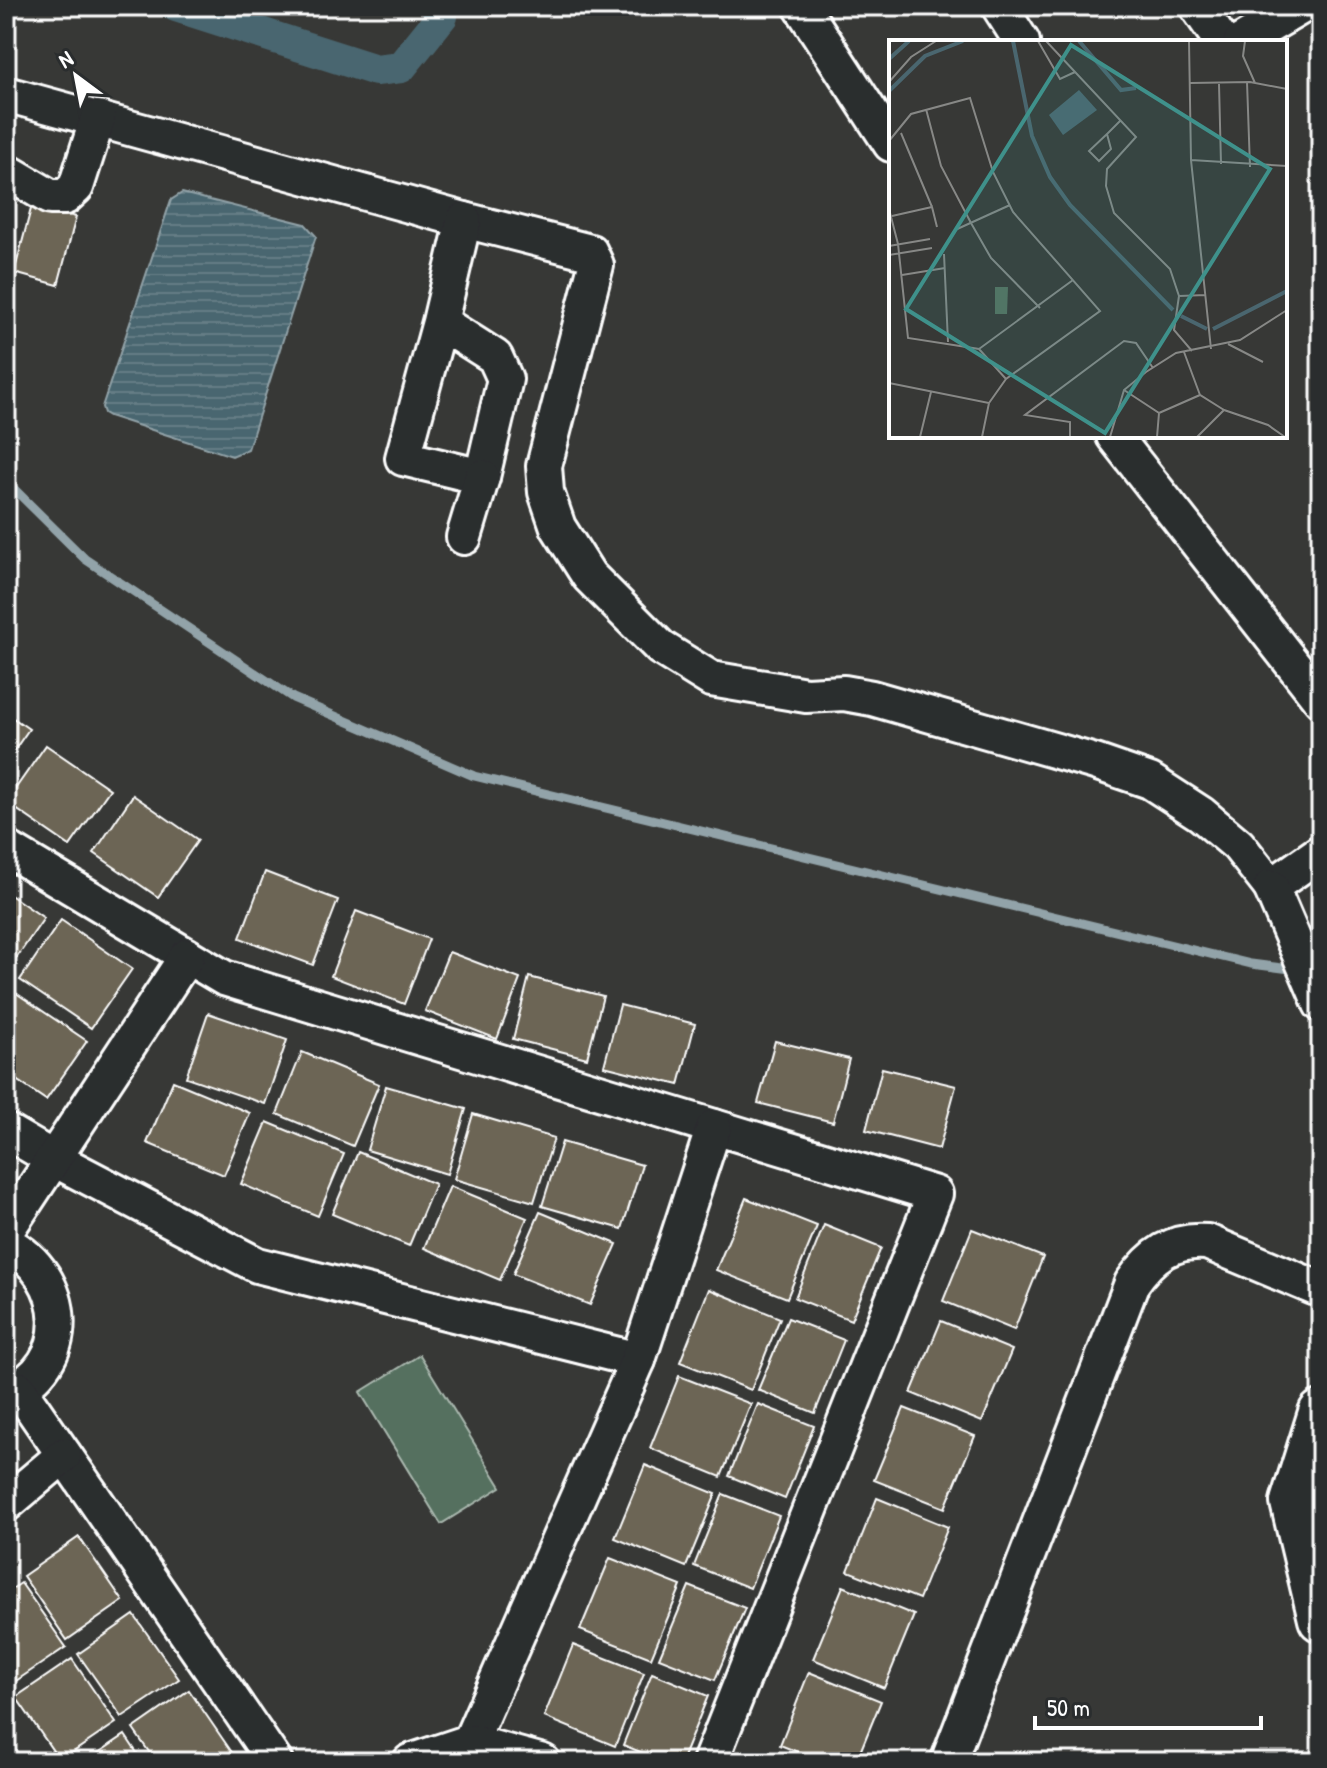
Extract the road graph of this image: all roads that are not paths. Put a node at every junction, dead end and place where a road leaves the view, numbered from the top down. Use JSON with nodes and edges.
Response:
{"nodes":[{"id":1,"x":801,"y":6,"type":"edge"},
{"id":2,"x":999,"y":6,"type":"edge"},
{"id":3,"x":1197,"y":6,"type":"edge"},
{"id":4,"x":1302,"y":6,"type":"edge"},
{"id":5,"x":1021,"y":40,"type":"edge"},
{"id":6,"x":1221,"y":40,"type":"edge"},
{"id":7,"x":1244,"y":40,"type":"edge"},
{"id":8,"x":6,"y":94,"type":"edge"},
{"id":9,"x":98,"y":118,"type":"junction"},
{"id":10,"x":889,"y":141,"type":"edge"},
{"id":11,"x":6,"y":171,"type":"edge"},
{"id":12,"x":464,"y":220,"type":"junction"},
{"id":13,"x":440,"y":322,"type":"junction"},
{"id":14,"x":1116,"y":438,"type":"edge"},
{"id":15,"x":482,"y":477,"type":"junction"},
{"id":16,"x":464,"y":537,"type":"dead end"},
{"id":17,"x":1321,"y":700,"type":"edge"},
{"id":18,"x":6,"y":848,"type":"edge"},
{"id":19,"x":1321,"y":852,"type":"edge"},
{"id":20,"x":1276,"y":896,"type":"junction"},
{"id":21,"x":187,"y":956,"type":"junction"},
{"id":22,"x":1320,"y":1002,"type":"edge"},
{"id":23,"x":714,"y":1127,"type":"junction"},
{"id":24,"x":6,"y":1131,"type":"edge"},
{"id":25,"x":52,"y":1158,"type":"junction"},
{"id":26,"x":6,"y":1231,"type":"edge"},
{"id":27,"x":6,"y":1243,"type":"edge"},
{"id":28,"x":1321,"y":1290,"type":"edge"},
{"id":29,"x":638,"y":1360,"type":"junction"},
{"id":30,"x":12,"y":1391,"type":"edge"},
{"id":31,"x":1321,"y":1413,"type":"edge"},
{"id":32,"x":64,"y":1455,"type":"junction"},
{"id":33,"x":1307,"y":1503,"type":"edge"},
{"id":34,"x":6,"y":1504,"type":"edge"},
{"id":35,"x":1321,"y":1619,"type":"edge"},
{"id":36,"x":470,"y":1742,"type":"junction"},
{"id":37,"x":275,"y":1762,"type":"edge"},
{"id":38,"x":410,"y":1762,"type":"edge"},
{"id":39,"x":543,"y":1762,"type":"edge"},
{"id":40,"x":710,"y":1762,"type":"edge"},
{"id":41,"x":948,"y":1762,"type":"edge"}],
"edges":[{"from":1,"to":10,"type":"street"},
{"from":2,"to":5,"type":"street"},
{"from":3,"to":6,"type":"street"},
{"from":4,"to":7,"type":"street"},
{"from":8,"to":9,"type":"street"},
{"from":9,"to":11,"type":"street"},
{"from":9,"to":12,"type":"street"},
{"from":12,"to":13,"type":"street"},
{"from":12,"to":20,"type":"street"},
{"from":13,"to":15,"type":"street"},
{"from":13,"to":15,"type":"street"},
{"from":14,"to":17,"type":"street"},
{"from":15,"to":16,"type":"street"},
{"from":18,"to":21,"type":"street"},
{"from":19,"to":20,"type":"street"},
{"from":20,"to":22,"type":"street"},
{"from":21,"to":23,"type":"street"},
{"from":21,"to":25,"type":"street"},
{"from":23,"to":29,"type":"street"},
{"from":23,"to":40,"type":"street"},
{"from":24,"to":25,"type":"street"},
{"from":25,"to":26,"type":"street"},
{"from":25,"to":29,"type":"street"},
{"from":27,"to":30,"type":"street"},
{"from":28,"to":41,"type":"street"},
{"from":29,"to":36,"type":"street"},
{"from":30,"to":32,"type":"street"},
{"from":31,"to":33,"type":"main road"},
{"from":32,"to":34,"type":"street"},
{"from":32,"to":37,"type":"street"},
{"from":33,"to":35,"type":"main road"},
{"from":36,"to":38,"type":"street"},
{"from":36,"to":39,"type":"street"}]}
